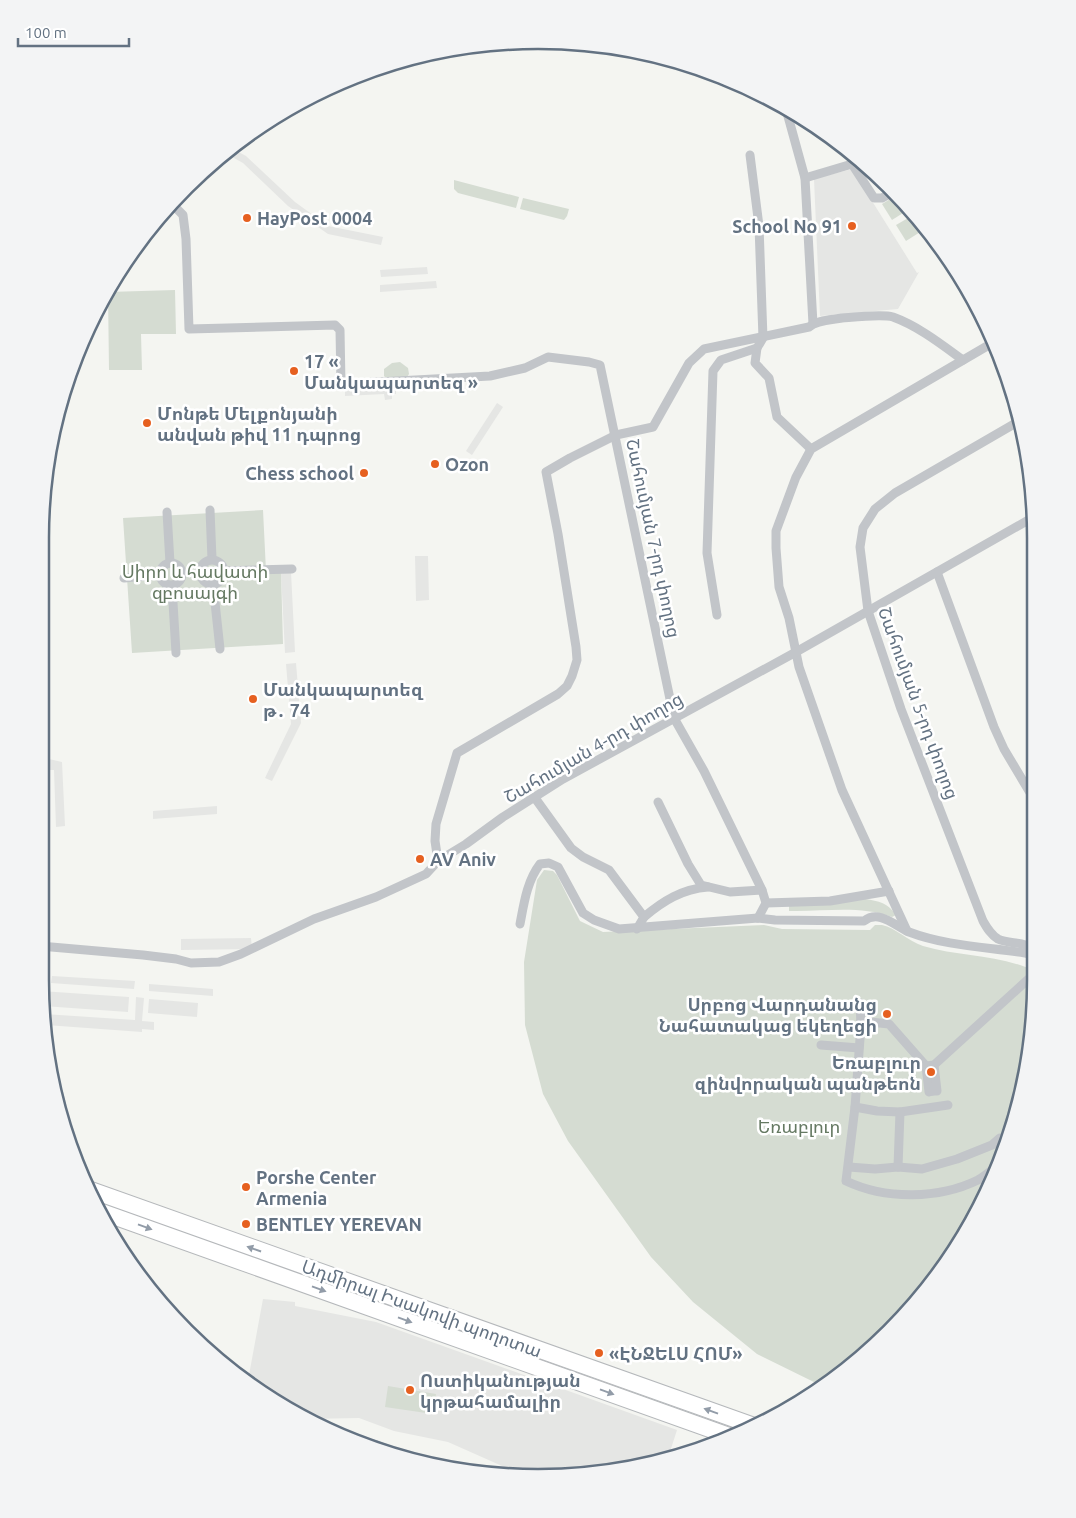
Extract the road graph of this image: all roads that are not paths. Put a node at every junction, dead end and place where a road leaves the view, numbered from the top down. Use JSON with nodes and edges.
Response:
{"nodes":[{"id":1,"x":788,"y":117,"type":"edge"},
{"id":2,"x":750,"y":155,"type":"dead end"},
{"id":3,"x":805,"y":178,"type":"junction"},
{"id":4,"x":887,"y":195,"type":"edge"},
{"id":5,"x":176,"y":208,"type":"edge"},
{"id":6,"x":813,"y":324,"type":"junction"},
{"id":7,"x":763,"y":338,"type":"junction"},
{"id":8,"x":988,"y":346,"type":"edge"},
{"id":9,"x":757,"y":348,"type":"junction"},
{"id":10,"x":963,"y":360,"type":"junction"},
{"id":11,"x":1014,"y":424,"type":"edge"},
{"id":12,"x":616,"y":435,"type":"junction"},
{"id":13,"x":811,"y":449,"type":"junction"},
{"id":14,"x":210,"y":510,"type":"dead end"},
{"id":15,"x":167,"y":512,"type":"dead end"},
{"id":16,"x":1026,"y":521,"type":"edge"},
{"id":17,"x":212,"y":560,"type":"junction"},
{"id":18,"x":170,"y":563,"type":"junction"},
{"id":19,"x":292,"y":568,"type":"dead end"},
{"id":20,"x":224,"y":571,"type":"junction"},
{"id":21,"x":937,"y":572,"type":"junction"},
{"id":22,"x":199,"y":573,"type":"junction"},
{"id":23,"x":182,"y":574,"type":"junction"},
{"id":24,"x":159,"y":575,"type":"junction"},
{"id":25,"x":124,"y":578,"type":"dead end"},
{"id":26,"x":214,"y":584,"type":"junction"},
{"id":27,"x":172,"y":586,"type":"junction"},
{"id":28,"x":868,"y":611,"type":"junction"},
{"id":29,"x":718,"y":615,"type":"dead end"},
{"id":30,"x":220,"y":649,"type":"dead end"},
{"id":31,"x":796,"y":652,"type":"junction"},
{"id":32,"x":176,"y":653,"type":"dead end"},
{"id":33,"x":674,"y":718,"type":"junction"},
{"id":34,"x":1027,"y":785,"type":"edge"},
{"id":35,"x":535,"y":798,"type":"junction"},
{"id":36,"x":658,"y":802,"type":"dead end"},
{"id":37,"x":438,"y":861,"type":"junction"},
{"id":38,"x":708,"y":887,"type":"junction"},
{"id":39,"x":762,"y":890,"type":"junction"},
{"id":40,"x":889,"y":891,"type":"junction"},
{"id":41,"x":766,"y":903,"type":"junction"},
{"id":42,"x":644,"y":917,"type":"junction"},
{"id":43,"x":758,"y":918,"type":"junction"},
{"id":44,"x":520,"y":924,"type":"dead end"},
{"id":45,"x":637,"y":929,"type":"junction"},
{"id":46,"x":907,"y":931,"type":"junction"},
{"id":47,"x":1027,"y":945,"type":"edge"},
{"id":48,"x":49,"y":947,"type":"edge"},
{"id":49,"x":1027,"y":954,"type":"edge"},
{"id":50,"x":1027,"y":980,"type":"edge"},
{"id":51,"x":860,"y":1003,"type":"dead end"},
{"id":52,"x":861,"y":1021,"type":"junction"},
{"id":53,"x":821,"y":1045,"type":"dead end"},
{"id":54,"x":859,"y":1048,"type":"junction"},
{"id":55,"x":930,"y":1066,"type":"junction"},
{"id":56,"x":948,"y":1105,"type":"dead end"},
{"id":57,"x":855,"y":1106,"type":"junction"},
{"id":58,"x":935,"y":1106,"type":"junction"},
{"id":59,"x":900,"y":1112,"type":"junction"},
{"id":60,"x":1000,"y":1138,"type":"dead end"},
{"id":61,"x":849,"y":1167,"type":"junction"},
{"id":62,"x":898,"y":1167,"type":"junction"},
{"id":63,"x":987,"y":1174,"type":"edge"},
{"id":64,"x":95,"y":1187,"type":"edge"},
{"id":65,"x":97,"y":1192,"type":"edge"},
{"id":66,"x":104,"y":1194,"type":"junction"},
{"id":67,"x":108,"y":1214,"type":"edge"},
{"id":68,"x":745,"y":1423,"type":"edge"},
{"id":69,"x":722,"y":1433,"type":"edge"}],
"edges":[{"from":1,"to":3,"type":"street"},
{"from":2,"to":7,"type":"street"},
{"from":3,"to":4,"type":"street"},
{"from":3,"to":6,"type":"street"},
{"from":5,"to":12,"type":"street","name":"Շահումյան 7-րդ փողոց"},
{"from":6,"to":7,"type":"street"},
{"from":6,"to":10,"type":"street"},
{"from":7,"to":9,"type":"street"},
{"from":7,"to":12,"type":"street"},
{"from":8,"to":10,"type":"street"},
{"from":9,"to":13,"type":"street"},
{"from":9,"to":29,"type":"street"},
{"from":10,"to":13,"type":"street"},
{"from":11,"to":28,"type":"street","name":"Շահումյան 5-րդ փողոց"},
{"from":12,"to":33,"type":"street","name":"Շահումյան 7-րդ փողոց"},
{"from":12,"to":37,"type":"street"},
{"from":13,"to":31,"type":"street"},
{"from":14,"to":17,"type":"street"},
{"from":15,"to":18,"type":"street"},
{"from":16,"to":21,"type":"street","name":"Շահումյան 4-րդ փողոց"},
{"from":17,"to":20,"type":"street"},
{"from":17,"to":22,"type":"street"},
{"from":18,"to":23,"type":"street"},
{"from":18,"to":24,"type":"street"},
{"from":19,"to":20,"type":"street"},
{"from":20,"to":26,"type":"street"},
{"from":21,"to":28,"type":"street","name":"Շահումյան 4-րդ փողոց"},
{"from":21,"to":34,"type":"street"},
{"from":22,"to":23,"type":"street"},
{"from":22,"to":26,"type":"street"},
{"from":23,"to":27,"type":"street"},
{"from":24,"to":25,"type":"street"},
{"from":24,"to":27,"type":"street"},
{"from":26,"to":30,"type":"street"},
{"from":27,"to":32,"type":"street"},
{"from":28,"to":31,"type":"street","name":"Շահումյան 4-րդ փողոց"},
{"from":28,"to":47,"type":"street","name":"Շահումյան 5-րդ փողոց"},
{"from":31,"to":33,"type":"street","name":"Շահումյան 4-րդ փողոց"},
{"from":31,"to":40,"type":"street"},
{"from":33,"to":35,"type":"street","name":"Շահումյան 4-րդ փողոց"},
{"from":33,"to":39,"type":"street","name":"Շահումյան 7-րդ փողոց"},
{"from":35,"to":37,"type":"street","name":"Շահումյան 4-րդ փողոց"},
{"from":35,"to":42,"type":"street"},
{"from":36,"to":38,"type":"street"},
{"from":37,"to":48,"type":"street","name":"Շահումյան 4-րդ փողոց"},
{"from":38,"to":39,"type":"street"},
{"from":38,"to":42,"type":"street"},
{"from":39,"to":41,"type":"street","name":"Շահումյան 7-րդ փողոց"},
{"from":40,"to":41,"type":"street"},
{"from":40,"to":46,"type":"street"},
{"from":41,"to":43,"type":"street"},
{"from":42,"to":45,"type":"street"},
{"from":43,"to":45,"type":"street"},
{"from":43,"to":46,"type":"street"},
{"from":44,"to":45,"type":"street"},
{"from":46,"to":49,"type":"street"},
{"from":50,"to":55,"type":"street"},
{"from":51,"to":52,"type":"street"},
{"from":52,"to":54,"type":"street"},
{"from":52,"to":55,"type":"street"},
{"from":53,"to":54,"type":"street"},
{"from":54,"to":57,"type":"street"},
{"from":55,"to":58,"type":"street"},
{"from":56,"to":58,"type":"street"},
{"from":57,"to":59,"type":"street"},
{"from":57,"to":61,"type":"street"},
{"from":58,"to":59,"type":"street"},
{"from":59,"to":62,"type":"street"},
{"from":60,"to":62,"type":"street"},
{"from":61,"to":62,"type":"street"},
{"from":61,"to":63,"type":"street"},
{"from":64,"to":66,"type":"highway"},
{"from":65,"to":66,"type":"highway","name":"Ադմիրալ Իսակովի պողոտա"},
{"from":68,"to":66,"type":"highway","name":"Ադմիրալ Իսակովի պողոտա","one_way":true},
{"from":67,"to":69,"type":"highway","name":"Ադմիրալ Իսակովի պողոտա","one_way":true}]}
